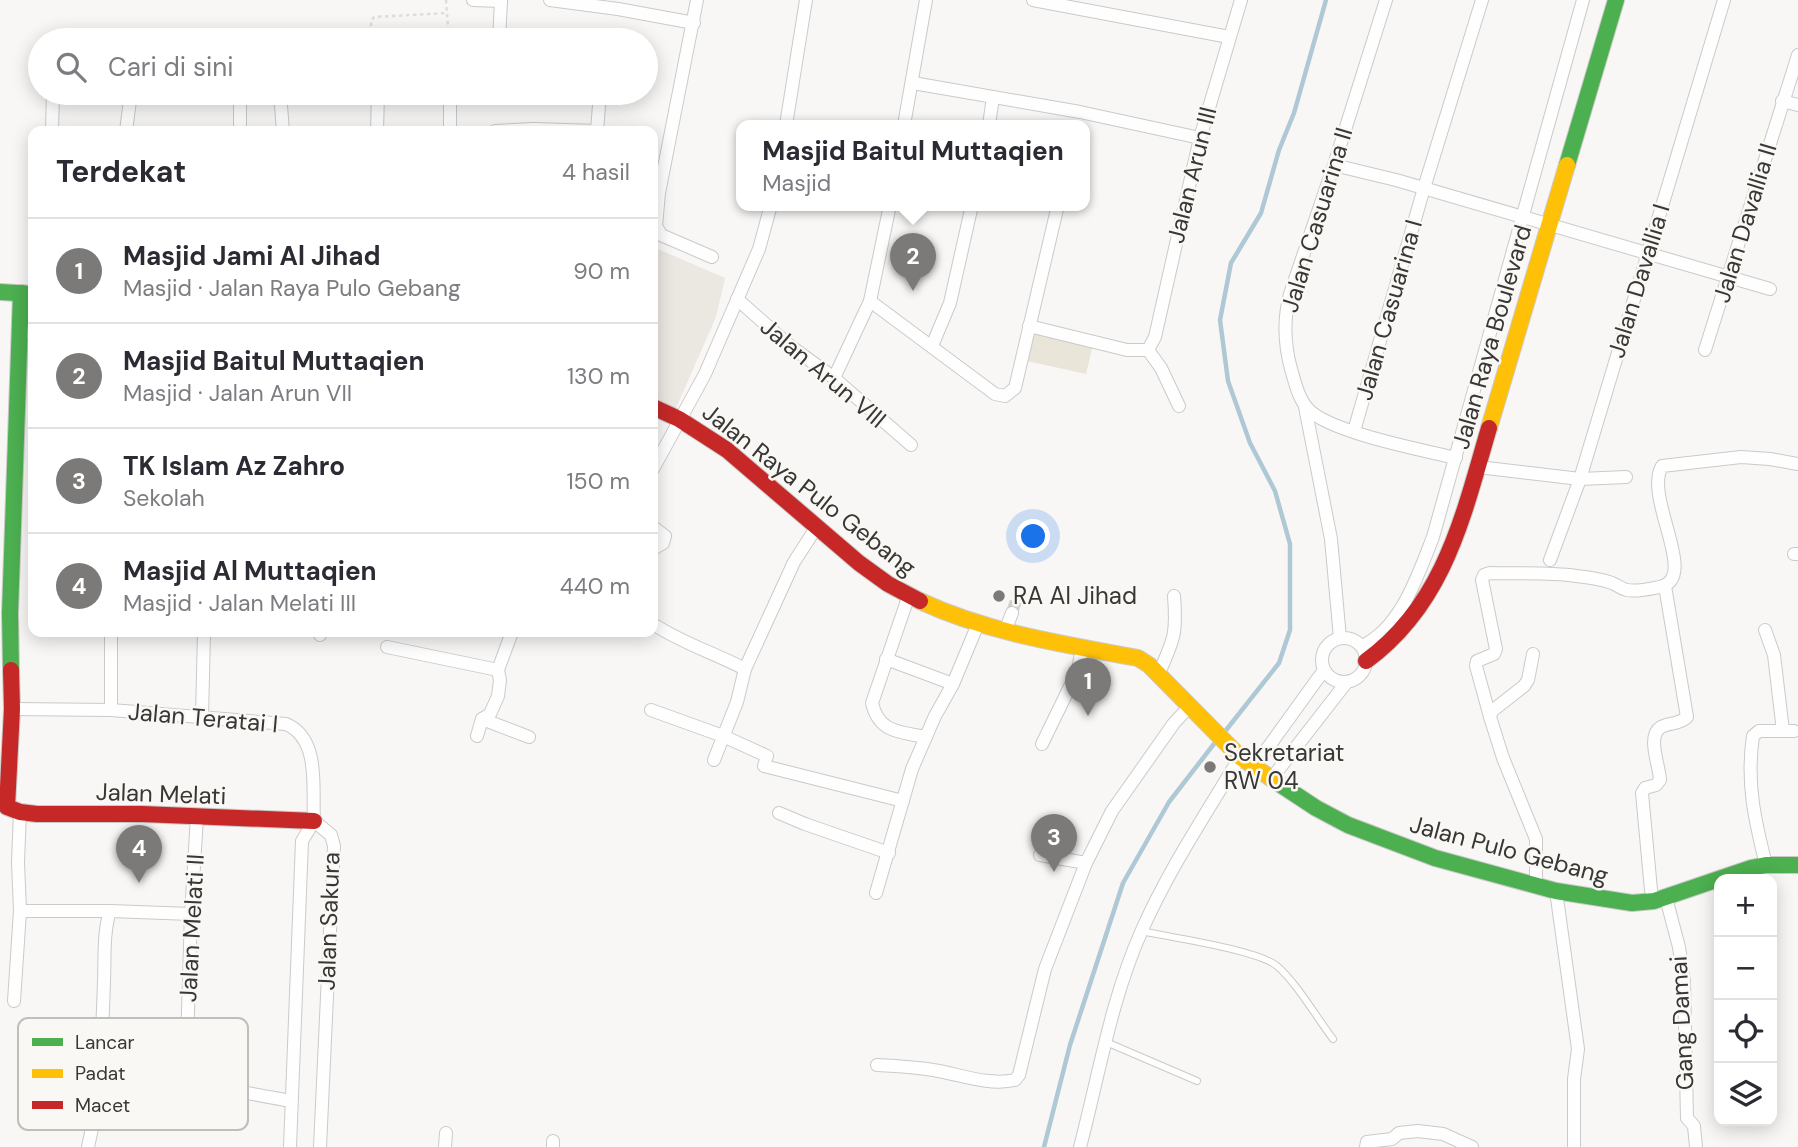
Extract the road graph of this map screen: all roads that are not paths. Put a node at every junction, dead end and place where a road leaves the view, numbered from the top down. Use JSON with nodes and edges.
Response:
{"nodes":[{"id":1,"x":473,"y":0,"type":"edge"},
{"id":2,"x":501,"y":0,"type":"edge"},
{"id":3,"x":550,"y":0,"type":"edge"},
{"id":4,"x":697,"y":0,"type":"edge"},
{"id":5,"x":806,"y":0,"type":"edge"},
{"id":6,"x":926,"y":0,"type":"edge"},
{"id":7,"x":1033,"y":0,"type":"edge"},
{"id":8,"x":1241,"y":0,"type":"edge"},
{"id":9,"x":1386,"y":0,"type":"edge"},
{"id":10,"x":1482,"y":0,"type":"edge"},
{"id":11,"x":1583,"y":0,"type":"edge"},
{"id":12,"x":1616,"y":0,"type":"edge"},
{"id":13,"x":1724,"y":0,"type":"edge"},
{"id":14,"x":694,"y":23,"type":"junction"},
{"id":15,"x":500,"y":28,"type":"edge"},
{"id":16,"x":1229,"y":37,"type":"junction"},
{"id":17,"x":1798,"y":55,"type":"edge"},
{"id":18,"x":913,"y":83,"type":"junction"},
{"id":19,"x":993,"y":97,"type":"junction"},
{"id":20,"x":1782,"y":101,"type":"junction"},
{"id":21,"x":53,"y":105,"type":"edge"},
{"id":22,"x":129,"y":105,"type":"edge"},
{"id":23,"x":240,"y":105,"type":"edge"},
{"id":24,"x":281,"y":105,"type":"edge"},
{"id":25,"x":378,"y":105,"type":"edge"},
{"id":26,"x":450,"y":105,"type":"edge"},
{"id":27,"x":599,"y":105,"type":"edge"},
{"id":28,"x":1798,"y":105,"type":"edge"},
{"id":29,"x":1079,"y":118,"type":"edge"},
{"id":30,"x":787,"y":120,"type":"edge"},
{"id":31,"x":905,"y":120,"type":"edge"},
{"id":32,"x":990,"y":120,"type":"edge"},
{"id":33,"x":52,"y":126,"type":"edge"},
{"id":34,"x":127,"y":126,"type":"edge"},
{"id":35,"x":240,"y":126,"type":"edge"},
{"id":36,"x":283,"y":126,"type":"edge"},
{"id":37,"x":377,"y":126,"type":"edge"},
{"id":38,"x":450,"y":126,"type":"edge"},
{"id":39,"x":597,"y":126,"type":"edge"},
{"id":40,"x":1200,"y":138,"type":"junction"},
{"id":41,"x":1334,"y":165,"type":"junction"},
{"id":42,"x":658,"y":182,"type":"edge"},
{"id":43,"x":1424,"y":188,"type":"junction"},
{"id":44,"x":769,"y":211,"type":"edge"},
{"id":45,"x":889,"y":211,"type":"edge"},
{"id":46,"x":971,"y":211,"type":"edge"},
{"id":47,"x":1057,"y":211,"type":"edge"},
{"id":48,"x":1521,"y":217,"type":"junction"},
{"id":49,"x":1549,"y":225,"type":"junction"},
{"id":50,"x":658,"y":232,"type":"edge"},
{"id":51,"x":1647,"y":253,"type":"junction"},
{"id":52,"x":712,"y":257,"type":"dead end"},
{"id":53,"x":1728,"y":278,"type":"junction"},
{"id":54,"x":1770,"y":289,"type":"dead end"},
{"id":55,"x":0,"y":292,"type":"edge"},
{"id":56,"x":27,"y":294,"type":"edge"},
{"id":57,"x":737,"y":299,"type":"junction"},
{"id":58,"x":870,"y":301,"type":"junction"},
{"id":59,"x":1029,"y":326,"type":"junction"},
{"id":60,"x":27,"y":331,"type":"edge"},
{"id":61,"x":932,"y":346,"type":"junction"},
{"id":62,"x":1148,"y":350,"type":"junction"},
{"id":63,"x":1705,"y":350,"type":"dead end"},
{"id":64,"x":834,"y":378,"type":"junction"},
{"id":65,"x":1179,"y":406,"type":"dead end"},
{"id":66,"x":1305,"y":406,"type":"junction"},
{"id":67,"x":658,"y":409,"type":"edge"},
{"id":68,"x":679,"y":419,"type":"junction"},
{"id":69,"x":1354,"y":431,"type":"junction"},
{"id":70,"x":911,"y":445,"type":"dead end"},
{"id":71,"x":1456,"y":458,"type":"junction"},
{"id":72,"x":658,"y":459,"type":"edge"},
{"id":73,"x":1798,"y":464,"type":"edge"},
{"id":74,"x":1478,"y":467,"type":"junction"},
{"id":75,"x":1626,"y":477,"type":"dead end"},
{"id":76,"x":1580,"y":479,"type":"junction"},
{"id":77,"x":816,"y":528,"type":"junction"},
{"id":78,"x":658,"y":531,"type":"edge"},
{"id":79,"x":658,"y":546,"type":"edge"},
{"id":80,"x":1550,"y":561,"type":"dead end"},
{"id":81,"x":1665,"y":586,"type":"junction"},
{"id":82,"x":909,"y":595,"type":"junction"},
{"id":83,"x":1174,"y":596,"type":"dead end"},
{"id":84,"x":1012,"y":613,"type":"tunnel mouth"},
{"id":85,"x":978,"y":624,"type":"junction"},
{"id":86,"x":658,"y":627,"type":"edge"},
{"id":87,"x":1765,"y":630,"type":"dead end"},
{"id":88,"x":1005,"y":631,"type":"junction"},
{"id":89,"x":111,"y":637,"type":"edge"},
{"id":90,"x":204,"y":637,"type":"edge"},
{"id":91,"x":510,"y":637,"type":"edge"},
{"id":92,"x":1340,"y":638,"type":"junction"},
{"id":93,"x":387,"y":647,"type":"dead end"},
{"id":94,"x":1082,"y":648,"type":"junction"},
{"id":95,"x":1364,"y":654,"type":"junction"},
{"id":96,"x":1533,"y":654,"type":"dead end"},
{"id":97,"x":886,"y":659,"type":"junction"},
{"id":98,"x":498,"y":670,"type":"junction"},
{"id":99,"x":745,"y":670,"type":"junction"},
{"id":100,"x":1324,"y":670,"type":"junction"},
{"id":101,"x":1159,"y":673,"type":"junction"},
{"id":102,"x":1346,"y":682,"type":"junction"},
{"id":103,"x":953,"y":684,"type":"junction"},
{"id":104,"x":1189,"y":707,"type":"junction"},
{"id":105,"x":12,"y":709,"type":"junction"},
{"id":106,"x":111,"y":710,"type":"junction"},
{"id":107,"x":651,"y":710,"type":"dead end"},
{"id":108,"x":202,"y":717,"type":"junction"},
{"id":109,"x":1490,"y":718,"type":"junction"},
{"id":110,"x":482,"y":719,"type":"junction"},
{"id":111,"x":477,"y":736,"type":"dead end"},
{"id":112,"x":723,"y":736,"type":"junction"},
{"id":113,"x":529,"y":737,"type":"dead end"},
{"id":114,"x":926,"y":737,"type":"junction"},
{"id":115,"x":1042,"y":744,"type":"dead end"},
{"id":116,"x":1241,"y":757,"type":"junction"},
{"id":117,"x":714,"y":760,"type":"dead end"},
{"id":118,"x":1272,"y":778,"type":"junction"},
{"id":119,"x":903,"y":801,"type":"junction"},
{"id":120,"x":14,"y":809,"type":"junction"},
{"id":121,"x":779,"y":813,"type":"dead end"},
{"id":122,"x":197,"y":817,"type":"junction"},
{"id":123,"x":314,"y":821,"type":"junction"},
{"id":124,"x":889,"y":853,"type":"junction"},
{"id":125,"x":1041,"y":855,"type":"dead end"},
{"id":126,"x":1086,"y":863,"type":"junction"},
{"id":127,"x":1798,"y":864,"type":"edge"},
{"id":128,"x":1766,"y":865,"type":"junction"},
{"id":129,"x":1536,"y":884,"type":"junction"},
{"id":130,"x":1556,"y":891,"type":"junction"},
{"id":131,"x":876,"y":892,"type":"dead end"},
{"id":132,"x":1660,"y":900,"type":"junction"},
{"id":133,"x":20,"y":911,"type":"junction"},
{"id":134,"x":110,"y":911,"type":"junction"},
{"id":135,"x":191,"y":914,"type":"junction"},
{"id":136,"x":1141,"y":931,"type":"junction"},
{"id":137,"x":14,"y":1001,"type":"dead end"},
{"id":138,"x":102,"y":1018,"type":"edge"},
{"id":139,"x":188,"y":1018,"type":"edge"},
{"id":140,"x":1332,"y":1039,"type":"dead end"},
{"id":141,"x":1106,"y":1042,"type":"junction"},
{"id":142,"x":877,"y":1065,"type":"dead end"},
{"id":143,"x":1197,"y":1081,"type":"dead end"},
{"id":144,"x":248,"y":1093,"type":"edge"},
{"id":145,"x":291,"y":1101,"type":"junction"},
{"id":146,"x":446,"y":1133,"type":"dead end"},
{"id":147,"x":290,"y":1147,"type":"edge"},
{"id":148,"x":320,"y":1147,"type":"edge"},
{"id":149,"x":444,"y":1147,"type":"edge"},
{"id":150,"x":1080,"y":1147,"type":"edge"},
{"id":151,"x":1366,"y":1147,"type":"edge"},
{"id":152,"x":1472,"y":1147,"type":"edge"},
{"id":153,"x":1574,"y":1147,"type":"edge"},
{"id":154,"x":1696,"y":1147,"type":"edge"}],
"edges":[{"from":1,"to":2,"type":"street"},
{"from":2,"to":15,"type":"street"},
{"from":3,"to":14,"type":"street"},
{"from":4,"to":14,"type":"street"},
{"from":5,"to":30,"type":"street"},
{"from":6,"to":18,"type":"street"},
{"from":7,"to":16,"type":"street"},
{"from":8,"to":16,"type":"street","name":"Jalan Arun III"},
{"from":9,"to":41,"type":"street","name":"Jalan Casuarina II"},
{"from":10,"to":43,"type":"street","name":"Jalan Casuarina I"},
{"from":11,"to":48,"type":"street","name":"Jalan Raya Boulevard"},
{"from":12,"to":49,"type":"street","name":"Jalan Raya Boulevard"},
{"from":13,"to":51,"type":"street","name":"Jalan Davallia I"},
{"from":14,"to":42,"type":"street"},
{"from":16,"to":40,"type":"street","name":"Jalan Arun III"},
{"from":17,"to":20,"type":"street","name":"Jalan Davallia II"},
{"from":18,"to":19,"type":"street"},
{"from":18,"to":31,"type":"street"},
{"from":19,"to":29,"type":"street"},
{"from":19,"to":32,"type":"street"},
{"from":20,"to":28,"type":"street"},
{"from":20,"to":53,"type":"street","name":"Jalan Davallia II"},
{"from":21,"to":33,"type":"street"},
{"from":22,"to":34,"type":"street"},
{"from":23,"to":35,"type":"street"},
{"from":24,"to":36,"type":"street"},
{"from":25,"to":37,"type":"street"},
{"from":26,"to":38,"type":"street"},
{"from":27,"to":39,"type":"street"},
{"from":29,"to":40,"type":"street"},
{"from":40,"to":62,"type":"street","name":"Jalan Arun III"},
{"from":41,"to":43,"type":"street"},
{"from":41,"to":66,"type":"street","name":"Jalan Casuarina II"},
{"from":43,"to":48,"type":"street"},
{"from":43,"to":69,"type":"street","name":"Jalan Casuarina I"},
{"from":44,"to":57,"type":"street"},
{"from":45,"to":58,"type":"street"},
{"from":46,"to":61,"type":"street"},
{"from":47,"to":59,"type":"street"},
{"from":48,"to":49,"type":"street"},
{"from":48,"to":71,"type":"street","name":"Jalan Raya Boulevard"},
{"from":49,"to":51,"type":"street"},
{"from":49,"to":74,"type":"street","name":"Jalan Raya Boulevard"},
{"from":50,"to":52,"type":"street"},
{"from":51,"to":53,"type":"street"},
{"from":51,"to":76,"type":"street","name":"Jalan Davallia I"},
{"from":53,"to":54,"type":"street"},
{"from":53,"to":63,"type":"street","name":"Jalan Davallia II"},
{"from":55,"to":56,"type":"street"},
{"from":56,"to":60,"type":"street"},
{"from":57,"to":64,"type":"street","name":"Jalan Arun VIII"},
{"from":57,"to":68,"type":"street"},
{"from":58,"to":61,"type":"street"},
{"from":58,"to":64,"type":"street"},
{"from":59,"to":61,"type":"street"},
{"from":59,"to":62,"type":"street"},
{"from":60,"to":105,"type":"street"},
{"from":62,"to":65,"type":"street"},
{"from":64,"to":70,"type":"street","name":"Jalan Arun VIII"},
{"from":66,"to":69,"type":"street"},
{"from":66,"to":92,"type":"street","name":"Jalan Casuarina II"},
{"from":67,"to":68,"type":"street","name":"Jalan Raya Pulo Gebang"},
{"from":68,"to":72,"type":"street"},
{"from":68,"to":77,"type":"street","name":"Jalan Raya Pulo Gebang"},
{"from":69,"to":71,"type":"street"},
{"from":71,"to":95,"type":"street","name":"Jalan Raya Boulevard"},
{"from":73,"to":81,"type":"street"},
{"from":74,"to":76,"type":"street"},
{"from":74,"to":95,"type":"street","name":"Jalan Raya Boulevard"},
{"from":75,"to":76,"type":"street"},
{"from":76,"to":80,"type":"street","name":"Jalan Davallia I"},
{"from":77,"to":82,"type":"street","name":"Jalan Raya Pulo Gebang"},
{"from":77,"to":99,"type":"street"},
{"from":78,"to":79,"type":"street"},
{"from":81,"to":109,"type":"street"},
{"from":81,"to":132,"type":"street","name":"Gang Damai"},
{"from":82,"to":85,"type":"street","name":"Jalan Raya Pulo Gebang"},
{"from":82,"to":97,"type":"street"},
{"from":83,"to":101,"type":"street"},
{"from":84,"to":88,"type":"street"},
{"from":85,"to":88,"type":"street","name":"Jalan Raya Pulo Gebang"},
{"from":85,"to":103,"type":"street"},
{"from":86,"to":99,"type":"street"},
{"from":87,"to":128,"type":"street"},
{"from":88,"to":94,"type":"street","name":"Jalan Raya Pulo Gebang"},
{"from":89,"to":106,"type":"street"},
{"from":90,"to":108,"type":"street"},
{"from":91,"to":98,"type":"street"},
{"from":92,"to":95,"type":"street"},
{"from":92,"to":100,"type":"street"},
{"from":93,"to":98,"type":"street"},
{"from":94,"to":101,"type":"street","name":"Jalan Raya Pulo Gebang"},
{"from":94,"to":115,"type":"street"},
{"from":95,"to":102,"type":"street"},
{"from":96,"to":109,"type":"street"},
{"from":97,"to":103,"type":"street"},
{"from":97,"to":114,"type":"street"},
{"from":98,"to":110,"type":"street"},
{"from":99,"to":112,"type":"street"},
{"from":100,"to":102,"type":"street"},
{"from":100,"to":116,"type":"street"},
{"from":101,"to":104,"type":"street","name":"Jalan Raya Pulo Gebang"},
{"from":102,"to":118,"type":"street"},
{"from":103,"to":114,"type":"street"},
{"from":104,"to":116,"type":"street","name":"Jalan Raya Pulo Gebang"},
{"from":104,"to":126,"type":"street"},
{"from":105,"to":106,"type":"street","name":"Jalan Teratai I"},
{"from":105,"to":120,"type":"street"},
{"from":106,"to":108,"type":"street","name":"Jalan Teratai I"},
{"from":107,"to":112,"type":"street"},
{"from":108,"to":123,"type":"street","name":"Jalan Teratai I"},
{"from":109,"to":129,"type":"street"},
{"from":110,"to":111,"type":"street"},
{"from":110,"to":113,"type":"street"},
{"from":112,"to":117,"type":"street"},
{"from":112,"to":119,"type":"street"},
{"from":114,"to":119,"type":"street"},
{"from":116,"to":118,"type":"street","name":"Jalan Pulo Gebang"},
{"from":116,"to":136,"type":"street"},
{"from":118,"to":129,"type":"street","name":"Jalan Pulo Gebang"},
{"from":119,"to":124,"type":"street"},
{"from":120,"to":122,"type":"street","name":"Jalan Melati"},
{"from":120,"to":133,"type":"street"},
{"from":121,"to":124,"type":"street"},
{"from":122,"to":123,"type":"street","name":"Jalan Melati"},
{"from":122,"to":135,"type":"street","name":"Jalan Melati II"},
{"from":123,"to":145,"type":"street","name":"Jalan Sakura"},
{"from":123,"to":148,"type":"street","name":"Jalan Sakura"},
{"from":124,"to":131,"type":"street"},
{"from":125,"to":126,"type":"street"},
{"from":126,"to":142,"type":"street"},
{"from":127,"to":128,"type":"street","name":"Jalan Pulo Gebang"},
{"from":128,"to":132,"type":"street","name":"Jalan Pulo Gebang"},
{"from":129,"to":130,"type":"street","name":"Jalan Pulo Gebang"},
{"from":130,"to":132,"type":"street","name":"Jalan Pulo Gebang"},
{"from":130,"to":153,"type":"street"},
{"from":132,"to":154,"type":"street","name":"Gang Damai"},
{"from":133,"to":134,"type":"street"},
{"from":133,"to":137,"type":"street"},
{"from":134,"to":135,"type":"street"},
{"from":134,"to":138,"type":"street"},
{"from":135,"to":139,"type":"street","name":"Jalan Melati II"},
{"from":136,"to":140,"type":"lane"},
{"from":136,"to":141,"type":"street"},
{"from":141,"to":143,"type":"lane"},
{"from":141,"to":150,"type":"street"},
{"from":144,"to":145,"type":"street","name":"Jalan Melati II"},
{"from":145,"to":147,"type":"street","name":"Jalan Sakura"},
{"from":146,"to":149,"type":"street"},
{"from":151,"to":152,"type":"street"}]}
